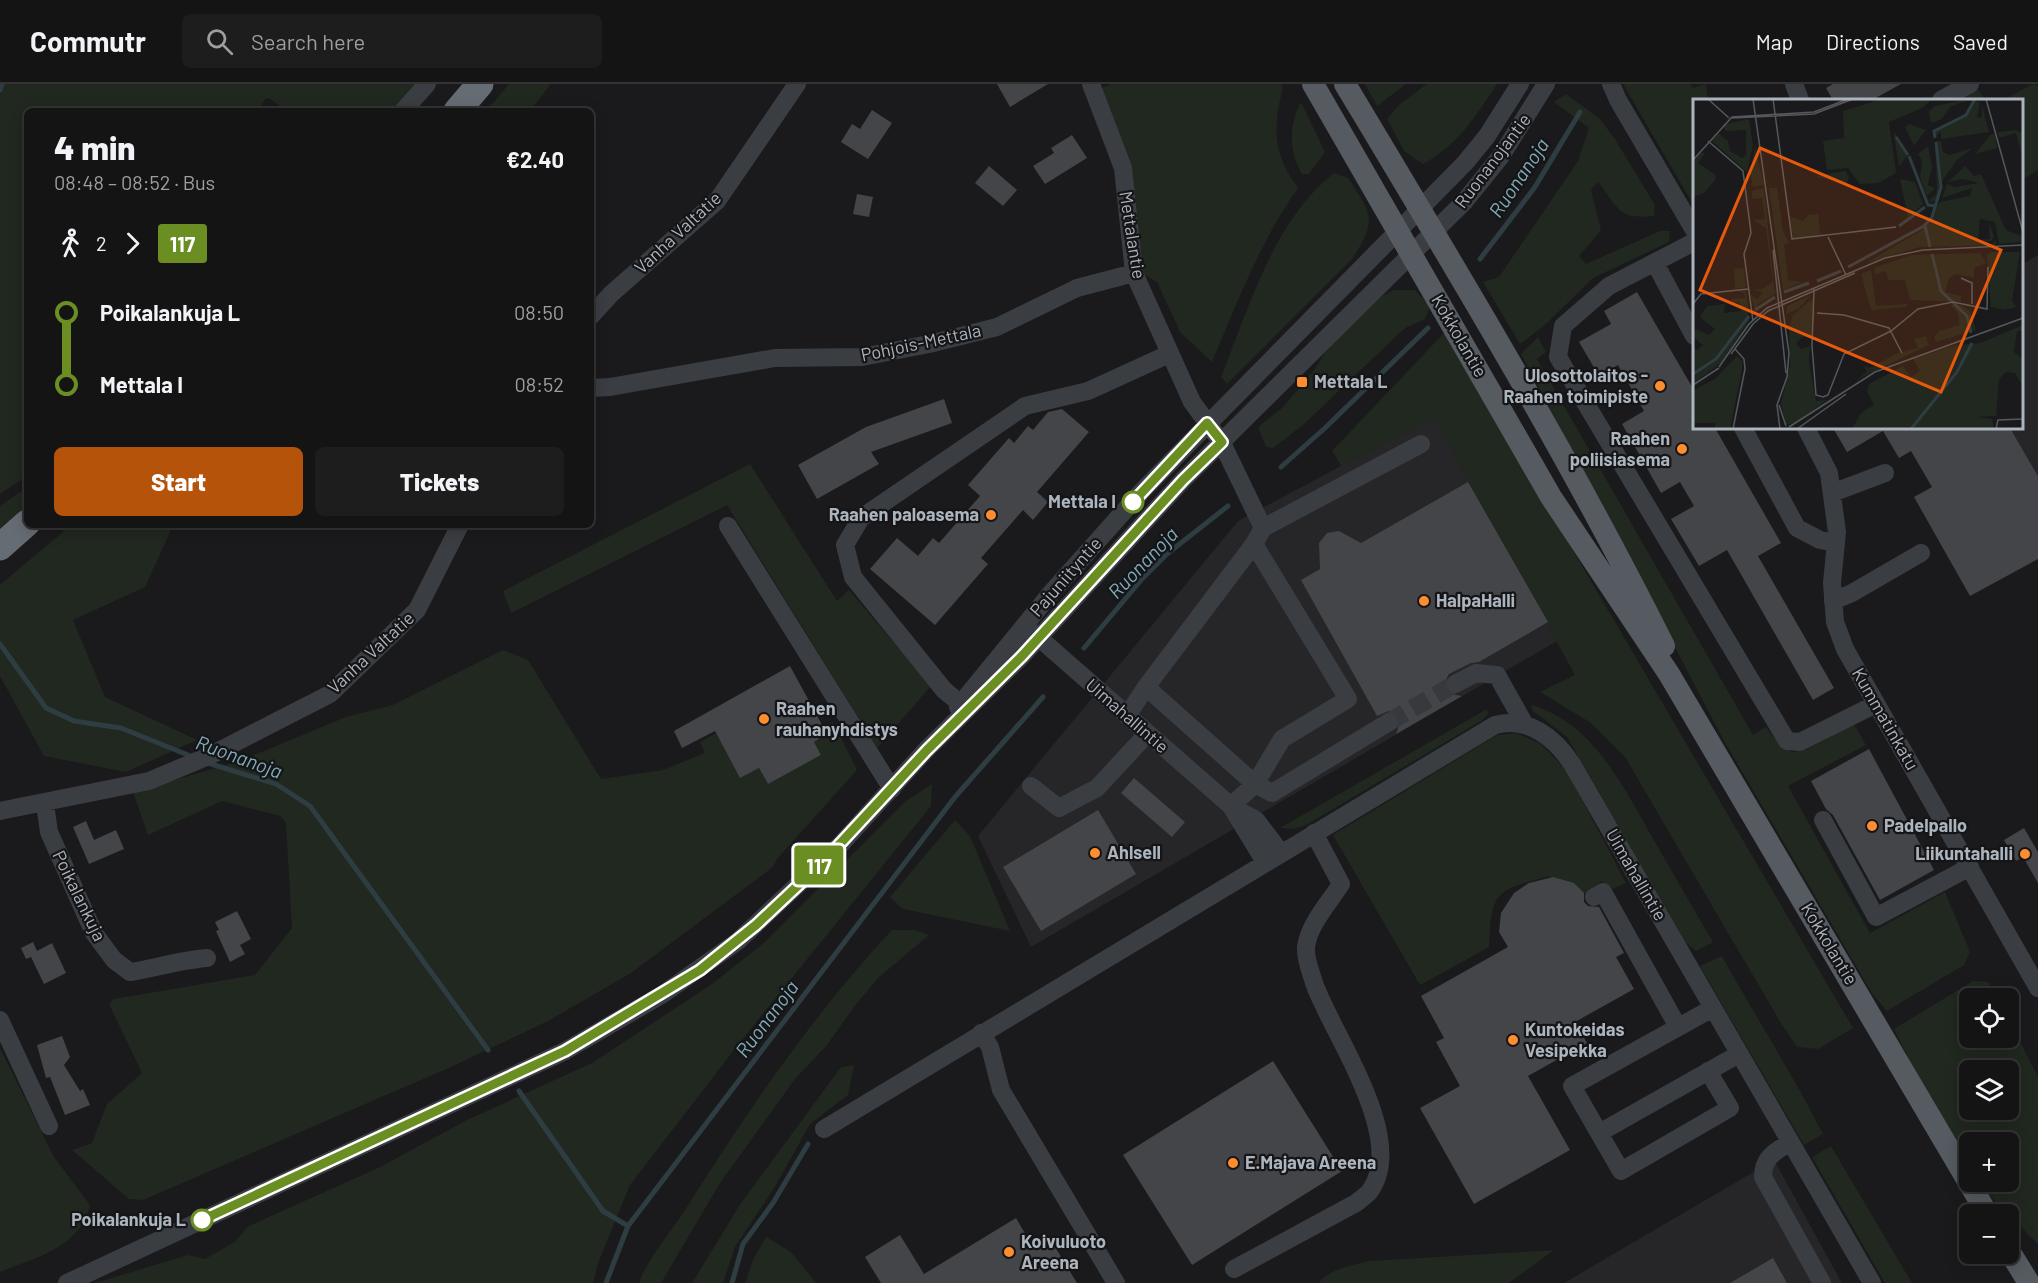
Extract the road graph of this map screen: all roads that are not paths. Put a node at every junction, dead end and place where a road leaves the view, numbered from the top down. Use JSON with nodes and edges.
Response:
{"nodes":[{"id":1,"x":427,"y":84,"type":"edge"},
{"id":2,"x":480,"y":84,"type":"edge"},
{"id":3,"x":797,"y":84,"type":"edge"},
{"id":4,"x":1091,"y":84,"type":"edge"},
{"id":5,"x":1313,"y":84,"type":"edge"},
{"id":6,"x":1346,"y":84,"type":"edge"},
{"id":7,"x":1520,"y":84,"type":"edge"},
{"id":8,"x":1546,"y":84,"type":"edge"},
{"id":9,"x":1603,"y":84,"type":"edge"},
{"id":10,"x":1794,"y":84,"type":"edge"},
{"id":11,"x":1970,"y":84,"type":"edge"},
{"id":12,"x":1615,"y":92,"type":"edge"},
{"id":13,"x":1800,"y":99,"type":"edge"},
{"id":14,"x":1943,"y":99,"type":"edge"},
{"id":15,"x":406,"y":108,"type":"edge"},
{"id":16,"x":460,"y":108,"type":"edge"},
{"id":17,"x":1420,"y":211,"type":"junction"},
{"id":18,"x":1693,"y":227,"type":"edge"},
{"id":19,"x":1398,"y":233,"type":"junction"},
{"id":20,"x":1433,"y":233,"type":"junction"},
{"id":21,"x":1693,"y":243,"type":"edge"},
{"id":22,"x":1411,"y":255,"type":"junction"},
{"id":23,"x":1655,"y":263,"type":"junction"},
{"id":24,"x":1134,"y":273,"type":"junction"},
{"id":25,"x":594,"y":313,"type":"edge"},
{"id":26,"x":1693,"y":332,"type":"edge"},
{"id":27,"x":1169,"y":354,"type":"junction"},
{"id":28,"x":594,"y":388,"type":"edge"},
{"id":29,"x":1207,"y":423,"type":"junction"},
{"id":30,"x":1744,"y":429,"type":"edge"},
{"id":31,"x":1807,"y":429,"type":"edge"},
{"id":32,"x":1222,"y":442,"type":"junction"},
{"id":33,"x":1421,"y":444,"type":"dead end"},
{"id":34,"x":1885,"y":472,"type":"dead end"},
{"id":35,"x":1832,"y":492,"type":"junction"},
{"id":36,"x":24,"y":526,"type":"edge"},
{"id":37,"x":728,"y":526,"type":"dead end"},
{"id":38,"x":458,"y":528,"type":"edge"},
{"id":39,"x":1259,"y":536,"type":"junction"},
{"id":40,"x":1836,"y":543,"type":"junction"},
{"id":41,"x":0,"y":547,"type":"edge"},
{"id":42,"x":1921,"y":553,"type":"dead end"},
{"id":43,"x":1833,"y":601,"type":"junction"},
{"id":44,"x":1024,"y":625,"type":"junction"},
{"id":45,"x":1039,"y":637,"type":"junction"},
{"id":46,"x":1670,"y":674,"type":"junction"},
{"id":47,"x":1455,"y":684,"type":"tunnel mouth"},
{"id":48,"x":1146,"y":687,"type":"junction"},
{"id":49,"x":1876,"y":704,"type":"junction"},
{"id":50,"x":964,"y":706,"type":"junction"},
{"id":51,"x":1127,"y":716,"type":"junction"},
{"id":52,"x":1389,"y":722,"type":"tunnel mouth"},
{"id":53,"x":1525,"y":725,"type":"junction"},
{"id":54,"x":1147,"y":734,"type":"junction"},
{"id":55,"x":1255,"y":784,"type":"junction"},
{"id":56,"x":1031,"y":786,"type":"dead end"},
{"id":57,"x":892,"y":789,"type":"junction"},
{"id":58,"x":45,"y":804,"type":"junction"},
{"id":59,"x":1231,"y":806,"type":"junction"},
{"id":60,"x":0,"y":812,"type":"edge"},
{"id":61,"x":1823,"y":820,"type":"dead end"},
{"id":62,"x":1314,"y":834,"type":"junction"},
{"id":63,"x":1281,"y":853,"type":"junction"},
{"id":64,"x":1265,"y":862,"type":"junction"},
{"id":65,"x":1970,"y":867,"type":"junction"},
{"id":66,"x":1594,"y":897,"type":"dead end"},
{"id":67,"x":207,"y":958,"type":"dead end"},
{"id":68,"x":2038,"y":988,"type":"edge"},
{"id":69,"x":1713,"y":1008,"type":"junction"},
{"id":70,"x":0,"y":1020,"type":"edge"},
{"id":71,"x":1678,"y":1027,"type":"junction"},
{"id":72,"x":981,"y":1033,"type":"junction"},
{"id":73,"x":1739,"y":1054,"type":"junction"},
{"id":74,"x":1708,"y":1071,"type":"junction"},
{"id":75,"x":49,"y":1126,"type":"dead end"},
{"id":76,"x":824,"y":1129,"type":"dead end"},
{"id":77,"x":1599,"y":1133,"type":"junction"},
{"id":78,"x":1790,"y":1143,"type":"junction"},
{"id":79,"x":1983,"y":1204,"type":"edge"},
{"id":80,"x":2017,"y":1264,"type":"edge"},
{"id":81,"x":1234,"y":1269,"type":"dead end"},
{"id":82,"x":67,"y":1283,"type":"edge"},
{"id":83,"x":1116,"y":1283,"type":"edge"},
{"id":84,"x":1822,"y":1283,"type":"edge"},
{"id":85,"x":1872,"y":1283,"type":"edge"},
{"id":86,"x":2029,"y":1283,"type":"edge"}],
"edges":[{"from":1,"to":15,"type":"street"},
{"from":2,"to":16,"type":"highway"},
{"from":3,"to":25,"type":"street","name":"Vanha Valtatie"},
{"from":4,"to":24,"type":"street","name":"Mettalantie"},
{"from":5,"to":19,"type":"main road","name":"Kokkolantie"},
{"from":6,"to":17,"type":"main road","name":"Kokkolantie"},
{"from":7,"to":17,"type":"street","name":"Ruonanojantie"},
{"from":8,"to":20,"type":"street","name":"Ruonanojantie"},
{"from":9,"to":12,"type":"street"},
{"from":10,"to":13,"type":"street"},
{"from":11,"to":14,"type":"street"},
{"from":12,"to":18,"type":"street"},
{"from":17,"to":19,"type":"street","name":"Pajuniityntie"},
{"from":17,"to":20,"type":"main road","name":"Kokkolantie"},
{"from":19,"to":22,"type":"main road","name":"Kokkolantie"},
{"from":19,"to":29,"type":"street","name":"Pajuniityntie"},
{"from":20,"to":22,"type":"street","name":"Pajuniityntie"},
{"from":20,"to":46,"type":"main road","name":"Kokkolantie"},
{"from":21,"to":23,"type":"street"},
{"from":22,"to":32,"type":"street","name":"Pajuniityntie"},
{"from":22,"to":46,"type":"main road","name":"Kokkolantie"},
{"from":23,"to":26,"type":"street"},
{"from":23,"to":49,"type":"street"},
{"from":24,"to":27,"type":"street","name":"Mettalantie"},
{"from":24,"to":28,"type":"street","name":"Pohjois-Mettala"},
{"from":27,"to":29,"type":"street","name":"Mettalantie"},
{"from":27,"to":50,"type":"street"},
{"from":29,"to":32,"type":"street","name":"Mettalantie"},
{"from":29,"to":44,"type":"street","name":"Pajuniityntie"},
{"from":30,"to":40,"type":"street"},
{"from":31,"to":35,"type":"street","name":"Kummatinkatu"},
{"from":32,"to":39,"type":"street","name":"Mettalantie"},
{"from":32,"to":45,"type":"street","name":"Pajuniityntie"},
{"from":33,"to":39,"type":"street"},
{"from":34,"to":35,"type":"street"},
{"from":35,"to":40,"type":"street","name":"Kummatinkatu"},
{"from":36,"to":41,"type":"highway"},
{"from":37,"to":57,"type":"street"},
{"from":38,"to":58,"type":"street","name":"Vanha Valtatie"},
{"from":39,"to":48,"type":"street"},
{"from":39,"to":55,"type":"street","name":"Mettalantie"},
{"from":40,"to":43,"type":"street","name":"Kummatinkatu"},
{"from":42,"to":43,"type":"street"},
{"from":43,"to":49,"type":"street","name":"Kummatinkatu"},
{"from":44,"to":45,"type":"street","name":"Uimahallintie"},
{"from":44,"to":50,"type":"street","name":"Pajuniityntie"},
{"from":45,"to":50,"type":"street","name":"Pajuniityntie"},
{"from":45,"to":51,"type":"street","name":"Uimahallintie"},
{"from":46,"to":79,"type":"main road","name":"Kokkolantie"},
{"from":47,"to":53,"type":"street"},
{"from":48,"to":51,"type":"street"},
{"from":48,"to":55,"type":"street"},
{"from":49,"to":65,"type":"street","name":"Kummatinkatu"},
{"from":50,"to":57,"type":"street","name":"Pajuniityntie"},
{"from":51,"to":54,"type":"street","name":"Uimahallintie"},
{"from":52,"to":55,"type":"street"},
{"from":53,"to":62,"type":"street"},
{"from":53,"to":69,"type":"street","name":"Uimahallintie"},
{"from":54,"to":56,"type":"street"},
{"from":54,"to":59,"type":"street","name":"Uimahallintie"},
{"from":55,"to":59,"type":"street"},
{"from":57,"to":82,"type":"street","name":"Pajuniityntie"},
{"from":58,"to":60,"type":"street","name":"Vanha Valtatie"},
{"from":58,"to":67,"type":"street","name":"Poikalankuja"},
{"from":59,"to":63,"type":"street","name":"Uimahallintie"},
{"from":59,"to":64,"type":"street","name":"Uimahallintie"},
{"from":61,"to":65,"type":"street"},
{"from":62,"to":63,"type":"street"},
{"from":62,"to":81,"type":"street"},
{"from":63,"to":64,"type":"street"},
{"from":64,"to":72,"type":"street"},
{"from":65,"to":68,"type":"street","name":"Kummatinkatu"},
{"from":66,"to":71,"type":"street"},
{"from":69,"to":71,"type":"street"},
{"from":69,"to":73,"type":"street","name":"Uimahallintie"},
{"from":70,"to":75,"type":"street"},
{"from":71,"to":77,"type":"street"},
{"from":72,"to":76,"type":"street"},
{"from":72,"to":83,"type":"street"},
{"from":73,"to":74,"type":"street"},
{"from":73,"to":78,"type":"street","name":"Uimahallintie"},
{"from":74,"to":77,"type":"street"},
{"from":74,"to":77,"type":"street"},
{"from":78,"to":84,"type":"street"},
{"from":78,"to":85,"type":"street","name":"Uimahallintie"},
{"from":80,"to":86,"type":"main road"}]}
